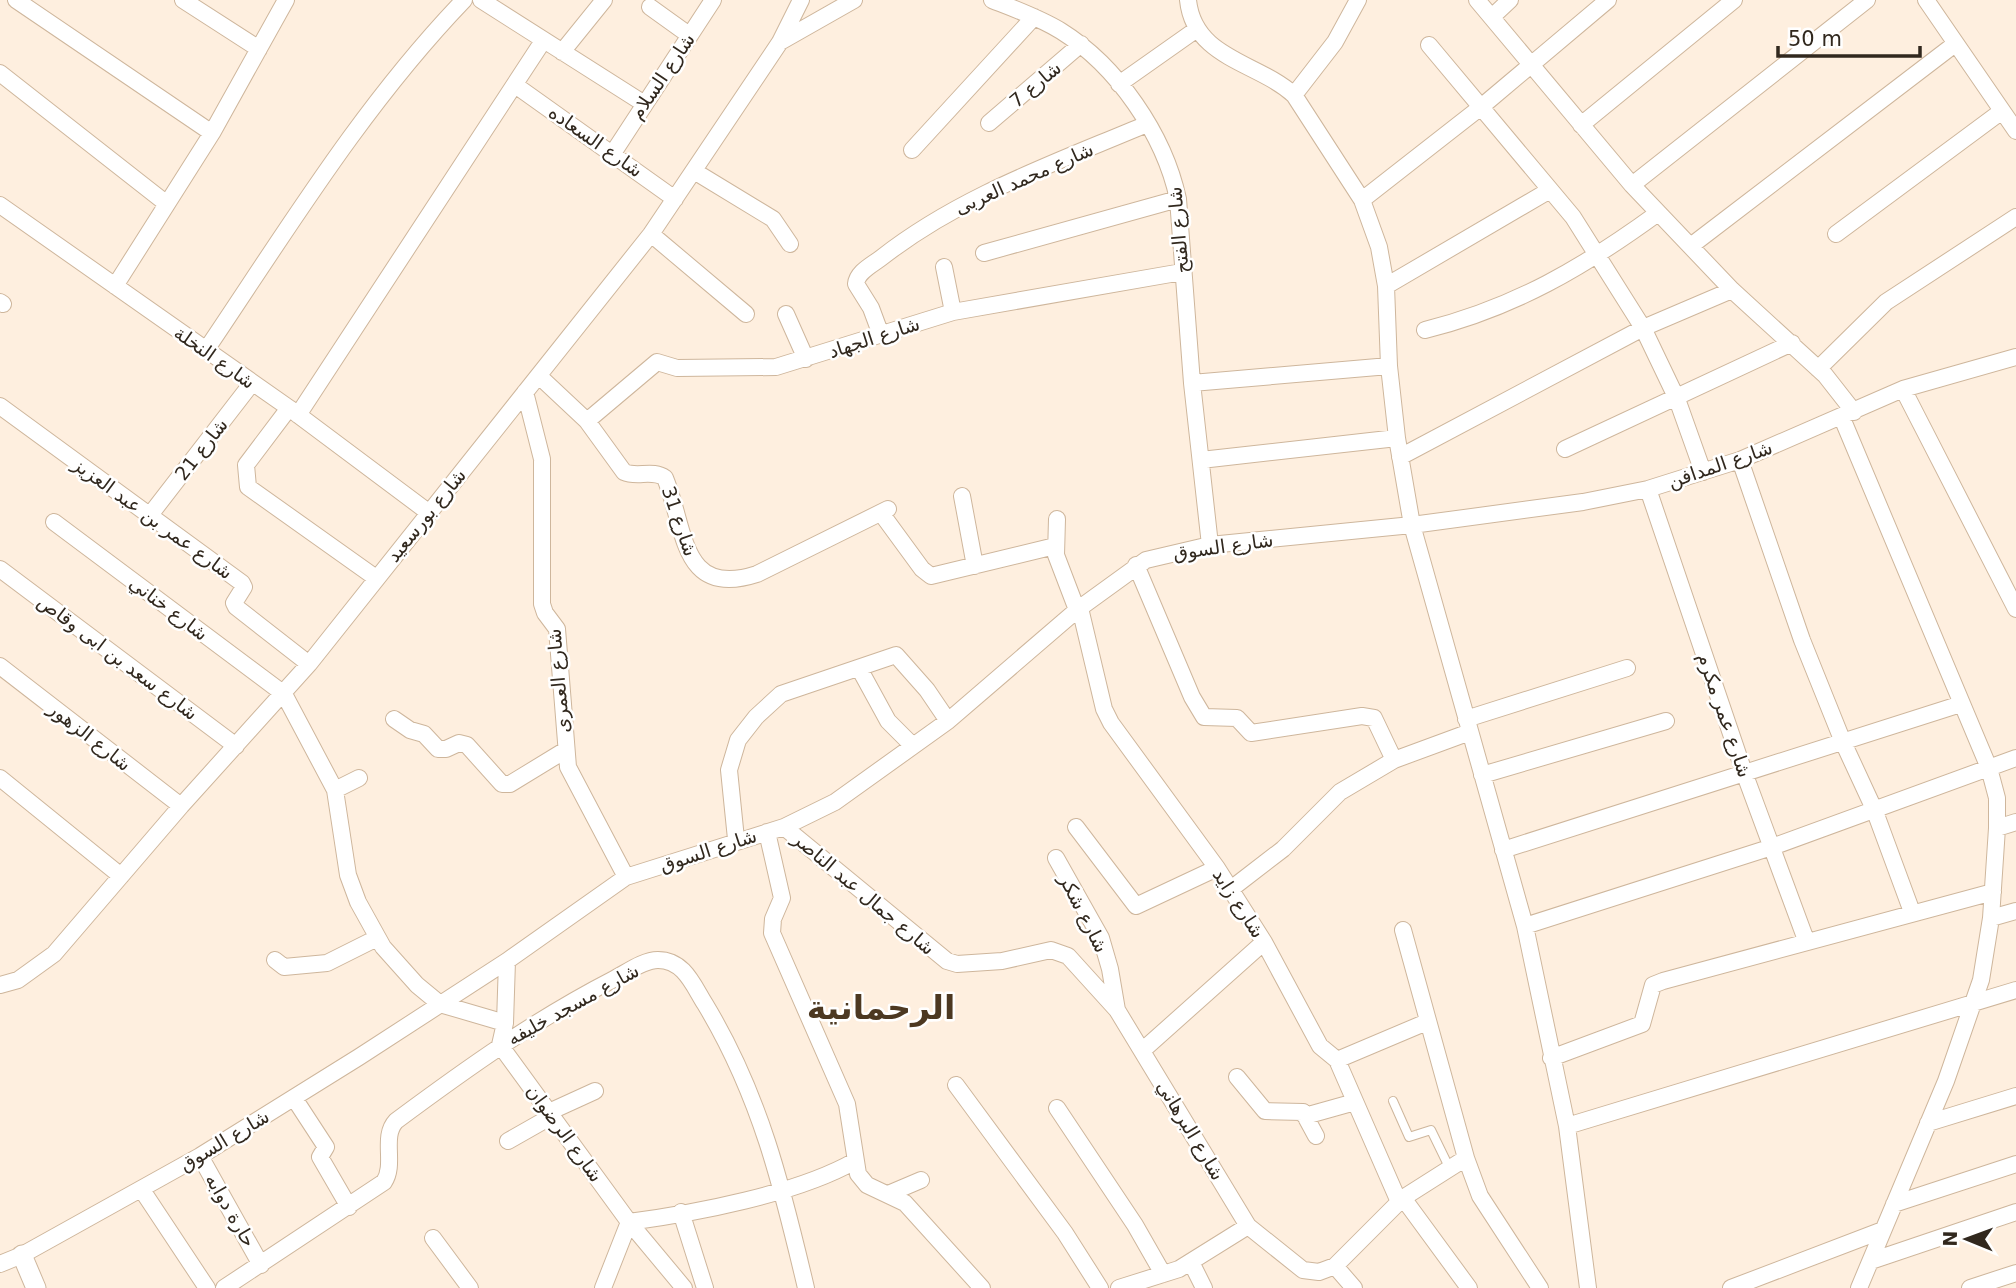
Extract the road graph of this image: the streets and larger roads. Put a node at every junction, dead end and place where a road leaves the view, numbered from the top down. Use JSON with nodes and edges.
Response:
{"nodes":[{"id":1,"x":16,"y":0,"type":"edge"},
{"id":2,"x":183,"y":0,"type":"edge"},
{"id":3,"x":286,"y":0,"type":"edge"},
{"id":4,"x":464,"y":0,"type":"edge"},
{"id":5,"x":481,"y":0,"type":"edge"},
{"id":6,"x":604,"y":0,"type":"edge"},
{"id":7,"x":713,"y":0,"type":"edge"},
{"id":8,"x":801,"y":0,"type":"edge"},
{"id":9,"x":854,"y":0,"type":"edge"},
{"id":10,"x":992,"y":0,"type":"edge"},
{"id":11,"x":1188,"y":0,"type":"edge"},
{"id":12,"x":1358,"y":0,"type":"edge"},
{"id":13,"x":1477,"y":0,"type":"edge"},
{"id":14,"x":1510,"y":0,"type":"edge"},
{"id":15,"x":1608,"y":0,"type":"edge"},
{"id":16,"x":1734,"y":0,"type":"edge"},
{"id":17,"x":1867,"y":0,"type":"edge"},
{"id":18,"x":1926,"y":0,"type":"edge"},
{"id":19,"x":650,"y":6,"type":"dead end"},
{"id":20,"x":1493,"y":16,"type":"junction"},
{"id":21,"x":1034,"y":17,"type":"junction"},
{"id":22,"x":1197,"y":29,"type":"junction"},
{"id":23,"x":689,"y":35,"type":"junction"},
{"id":24,"x":543,"y":41,"type":"junction"},
{"id":25,"x":780,"y":42,"type":"junction"},
{"id":26,"x":1081,"y":44,"type":"junction"},
{"id":27,"x":1955,"y":44,"type":"junction"},
{"id":28,"x":1429,"y":45,"type":"dead end"},
{"id":29,"x":259,"y":49,"type":"junction"},
{"id":30,"x":562,"y":52,"type":"junction"},
{"id":31,"x":1529,"y":65,"type":"junction"},
{"id":32,"x":0,"y":73,"type":"edge"},
{"id":33,"x":1119,"y":84,"type":"junction"},
{"id":34,"x":515,"y":85,"type":"junction"},
{"id":35,"x":1294,"y":95,"type":"junction"},
{"id":36,"x":643,"y":103,"type":"junction"},
{"id":37,"x":1481,"y":107,"type":"junction"},
{"id":38,"x":2002,"y":111,"type":"junction"},
{"id":39,"x":989,"y":123,"type":"dead end"},
{"id":40,"x":1147,"y":124,"type":"junction"},
{"id":41,"x":1581,"y":125,"type":"junction"},
{"id":42,"x":2016,"y":131,"type":"edge"},
{"id":43,"x":212,"y":133,"type":"junction"},
{"id":44,"x":912,"y":150,"type":"dead end"},
{"id":45,"x":613,"y":153,"type":"junction"},
{"id":46,"x":694,"y":172,"type":"junction"},
{"id":47,"x":1632,"y":186,"type":"junction"},
{"id":48,"x":1550,"y":190,"type":"junction"},
{"id":49,"x":676,"y":199,"type":"junction"},
{"id":50,"x":1178,"y":199,"type":"junction"},
{"id":51,"x":1362,"y":200,"type":"junction"},
{"id":52,"x":167,"y":204,"type":"junction"},
{"id":53,"x":0,"y":205,"type":"edge"},
{"id":54,"x":1658,"y":213,"type":"junction"},
{"id":55,"x":2016,"y":217,"type":"edge"},
{"id":56,"x":651,"y":234,"type":"junction"},
{"id":57,"x":1836,"y":234,"type":"dead end"},
{"id":58,"x":790,"y":244,"type":"dead end"},
{"id":59,"x":1692,"y":245,"type":"junction"},
{"id":60,"x":984,"y":253,"type":"dead end"},
{"id":61,"x":1597,"y":257,"type":"junction"},
{"id":62,"x":944,"y":267,"type":"dead end"},
{"id":63,"x":1182,"y":272,"type":"junction"},
{"id":64,"x":115,"y":286,"type":"junction"},
{"id":65,"x":1386,"y":286,"type":"junction"},
{"id":66,"x":1732,"y":290,"type":"junction"},
{"id":67,"x":953,"y":312,"type":"junction"},
{"id":68,"x":746,"y":314,"type":"dead end"},
{"id":69,"x":786,"y":314,"type":"dead end"},
{"id":70,"x":1643,"y":328,"type":"junction"},
{"id":71,"x":1424,"y":330,"type":"dead end"},
{"id":72,"x":881,"y":335,"type":"junction"},
{"id":73,"x":1792,"y":343,"type":"junction"},
{"id":74,"x":206,"y":350,"type":"junction"},
{"id":75,"x":2016,"y":357,"type":"edge"},
{"id":76,"x":807,"y":359,"type":"junction"},
{"id":77,"x":1389,"y":366,"type":"junction"},
{"id":78,"x":1818,"y":369,"type":"junction"},
{"id":79,"x":538,"y":376,"type":"junction"},
{"id":80,"x":253,"y":383,"type":"junction"},
{"id":81,"x":1192,"y":383,"type":"junction"},
{"id":82,"x":1903,"y":389,"type":"junction"},
{"id":83,"x":525,"y":392,"type":"junction"},
{"id":84,"x":1677,"y":399,"type":"junction"},
{"id":85,"x":0,"y":406,"type":"edge"},
{"id":86,"x":293,"y":412,"type":"junction"},
{"id":87,"x":1848,"y":415,"type":"junction"},
{"id":88,"x":587,"y":421,"type":"junction"},
{"id":89,"x":1397,"y":438,"type":"junction"},
{"id":90,"x":1565,"y":449,"type":"dead end"},
{"id":91,"x":1400,"y":457,"type":"junction"},
{"id":92,"x":1201,"y":460,"type":"junction"},
{"id":93,"x":1740,"y":460,"type":"junction"},
{"id":94,"x":1703,"y":472,"type":"junction"},
{"id":95,"x":1648,"y":489,"type":"junction"},
{"id":96,"x":962,"y":496,"type":"dead end"},
{"id":97,"x":428,"y":512,"type":"junction"},
{"id":98,"x":150,"y":515,"type":"junction"},
{"id":99,"x":1057,"y":519,"type":"dead end"},
{"id":100,"x":54,"y":522,"type":"dead end"},
{"id":101,"x":1412,"y":525,"type":"junction"},
{"id":102,"x":1210,"y":545,"type":"junction"},
{"id":103,"x":1055,"y":546,"type":"junction"},
{"id":104,"x":1136,"y":565,"type":"junction"},
{"id":105,"x":975,"y":566,"type":"junction"},
{"id":106,"x":0,"y":569,"type":"edge"},
{"id":107,"x":376,"y":578,"type":"junction"},
{"id":108,"x":1079,"y":609,"type":"junction"},
{"id":109,"x":2016,"y":609,"type":"edge"},
{"id":110,"x":309,"y":664,"type":"junction"},
{"id":111,"x":0,"y":666,"type":"edge"},
{"id":112,"x":859,"y":668,"type":"junction"},
{"id":113,"x":1627,"y":668,"type":"dead end"},
{"id":114,"x":284,"y":694,"type":"junction"},
{"id":115,"x":1961,"y":704,"type":"junction"},
{"id":116,"x":394,"y":719,"type":"dead end"},
{"id":117,"x":948,"y":721,"type":"junction"},
{"id":118,"x":1665,"y":721,"type":"dead end"},
{"id":119,"x":1468,"y":725,"type":"junction"},
{"id":120,"x":1843,"y":742,"type":"junction"},
{"id":121,"x":236,"y":746,"type":"junction"},
{"id":122,"x":913,"y":746,"type":"junction"},
{"id":123,"x":564,"y":751,"type":"junction"},
{"id":124,"x":2016,"y":758,"type":"edge"},
{"id":125,"x":1394,"y":760,"type":"junction"},
{"id":126,"x":1989,"y":768,"type":"junction"},
{"id":127,"x":1482,"y":775,"type":"junction"},
{"id":128,"x":1745,"y":775,"type":"junction"},
{"id":129,"x":0,"y":778,"type":"edge"},
{"id":130,"x":359,"y":778,"type":"dead end"},
{"id":131,"x":335,"y":790,"type":"junction"},
{"id":132,"x":181,"y":806,"type":"junction"},
{"id":133,"x":1874,"y":809,"type":"junction"},
{"id":134,"x":2016,"y":822,"type":"edge"},
{"id":135,"x":783,"y":827,"type":"junction"},
{"id":136,"x":1076,"y":827,"type":"dead end"},
{"id":137,"x":1997,"y":828,"type":"junction"},
{"id":138,"x":767,"y":832,"type":"junction"},
{"id":139,"x":736,"y":839,"type":"junction"},
{"id":140,"x":1772,"y":847,"type":"junction"},
{"id":141,"x":1503,"y":850,"type":"junction"},
{"id":142,"x":1056,"y":859,"type":"dead end"},
{"id":143,"x":1217,"y":867,"type":"junction"},
{"id":144,"x":121,"y":876,"type":"junction"},
{"id":145,"x":626,"y":877,"type":"junction"},
{"id":146,"x":1231,"y":889,"type":"junction"},
{"id":147,"x":1993,"y":892,"type":"junction"},
{"id":148,"x":2016,"y":911,"type":"edge"},
{"id":149,"x":1912,"y":912,"type":"junction"},
{"id":150,"x":1991,"y":918,"type":"junction"},
{"id":151,"x":1525,"y":926,"type":"junction"},
{"id":152,"x":1403,"y":930,"type":"dead end"},
{"id":153,"x":377,"y":938,"type":"junction"},
{"id":154,"x":1806,"y":940,"type":"junction"},
{"id":155,"x":1264,"y":942,"type":"junction"},
{"id":156,"x":1068,"y":956,"type":"joint"},
{"id":157,"x":275,"y":960,"type":"dead end"},
{"id":158,"x":507,"y":961,"type":"junction"},
{"id":159,"x":0,"y":985,"type":"edge"},
{"id":160,"x":2016,"y":990,"type":"edge"},
{"id":161,"x":1974,"y":1003,"type":"junction"},
{"id":162,"x":440,"y":1004,"type":"junction"},
{"id":163,"x":1117,"y":1010,"type":"junction"},
{"id":164,"x":1427,"y":1022,"type":"junction"},
{"id":165,"x":505,"y":1023,"type":"junction"},
{"id":166,"x":500,"y":1045,"type":"junction"},
{"id":167,"x":1143,"y":1050,"type":"junction"},
{"id":168,"x":1551,"y":1058,"type":"junction"},
{"id":169,"x":1336,"y":1060,"type":"junction"},
{"id":170,"x":1237,"y":1077,"type":"dead end"},
{"id":171,"x":956,"y":1085,"type":"dead end"},
{"id":172,"x":595,"y":1091,"type":"dead end"},
{"id":173,"x":2016,"y":1096,"type":"edge"},
{"id":174,"x":293,"y":1098,"type":"junction"},
{"id":175,"x":1355,"y":1102,"type":"junction"},
{"id":176,"x":1057,"y":1108,"type":"dead end"},
{"id":177,"x":550,"y":1114,"type":"junction"},
{"id":178,"x":1305,"y":1116,"type":"junction"},
{"id":179,"x":1928,"y":1123,"type":"junction"},
{"id":180,"x":1567,"y":1126,"type":"junction"},
{"id":181,"x":1316,"y":1136,"type":"dead end"},
{"id":182,"x":508,"y":1141,"type":"dead end"},
{"id":183,"x":200,"y":1156,"type":"junction"},
{"id":184,"x":1466,"y":1158,"type":"junction"},
{"id":185,"x":855,"y":1161,"type":"junction"},
{"id":186,"x":2016,"y":1164,"type":"edge"},
{"id":187,"x":921,"y":1180,"type":"dead end"},
{"id":188,"x":782,"y":1189,"type":"junction"},
{"id":189,"x":142,"y":1190,"type":"junction"},
{"id":190,"x":888,"y":1194,"type":"junction"},
{"id":191,"x":1401,"y":1200,"type":"junction"},
{"id":192,"x":1894,"y":1204,"type":"junction"},
{"id":193,"x":349,"y":1206,"type":"junction"},
{"id":194,"x":681,"y":1212,"type":"junction"},
{"id":195,"x":2016,"y":1212,"type":"edge"},
{"id":196,"x":629,"y":1222,"type":"junction"},
{"id":197,"x":1248,"y":1226,"type":"junction"},
{"id":198,"x":1883,"y":1230,"type":"junction"},
{"id":199,"x":433,"y":1238,"type":"dead end"},
{"id":200,"x":22,"y":1255,"type":"junction"},
{"id":201,"x":1871,"y":1261,"type":"junction"},
{"id":202,"x":1191,"y":1262,"type":"junction"},
{"id":203,"x":0,"y":1264,"type":"edge"},
{"id":204,"x":261,"y":1265,"type":"junction"},
{"id":205,"x":1335,"y":1266,"type":"junction"},
{"id":206,"x":2016,"y":1273,"type":"edge"},
{"id":207,"x":1163,"y":1274,"type":"junction"},
{"id":208,"x":1537,"y":1287,"type":"edge"},
{"id":209,"x":36,"y":1288,"type":"edge"},
{"id":210,"x":207,"y":1288,"type":"edge"},
{"id":211,"x":224,"y":1288,"type":"edge"},
{"id":212,"x":470,"y":1288,"type":"edge"},
{"id":213,"x":603,"y":1288,"type":"edge"},
{"id":214,"x":684,"y":1288,"type":"edge"},
{"id":215,"x":705,"y":1288,"type":"edge"},
{"id":216,"x":806,"y":1288,"type":"edge"},
{"id":217,"x":982,"y":1288,"type":"edge"},
{"id":218,"x":1100,"y":1288,"type":"edge"},
{"id":219,"x":1119,"y":1288,"type":"edge"},
{"id":220,"x":1204,"y":1288,"type":"edge"},
{"id":221,"x":1354,"y":1288,"type":"edge"},
{"id":222,"x":1469,"y":1288,"type":"edge"},
{"id":223,"x":1588,"y":1288,"type":"edge"},
{"id":224,"x":1731,"y":1288,"type":"edge"},
{"id":225,"x":1859,"y":1288,"type":"edge"},
{"id":226,"x":1970,"y":1288,"type":"edge"}],
"edges":[{"from":1,"to":43,"type":"street"},
{"from":2,"to":29,"type":"street"},
{"from":3,"to":29,"type":"street"},
{"from":4,"to":74,"type":"street"},
{"from":5,"to":24,"type":"street"},
{"from":6,"to":30,"type":"street"},
{"from":7,"to":23,"type":"street","name":"شارع السلام"},
{"from":8,"to":25,"type":"street","name":"شارع بورسعيد"},
{"from":9,"to":25,"type":"street"},
{"from":10,"to":21,"type":"street","name":"شارع الفتح"},
{"from":11,"to":22,"type":"street"},
{"from":12,"to":35,"type":"street"},
{"from":13,"to":20,"type":"street"},
{"from":14,"to":20,"type":"street"},
{"from":15,"to":31,"type":"street"},
{"from":16,"to":41,"type":"street"},
{"from":17,"to":47,"type":"street"},
{"from":18,"to":27,"type":"street"},
{"from":19,"to":23,"type":"street"},
{"from":20,"to":31,"type":"street"},
{"from":21,"to":26,"type":"street","name":"شارع الفتح"},
{"from":21,"to":44,"type":"street"},
{"from":22,"to":33,"type":"street"},
{"from":22,"to":35,"type":"street"},
{"from":23,"to":36,"type":"street","name":"شارع السلام"},
{"from":24,"to":30,"type":"street"},
{"from":24,"to":34,"type":"street"},
{"from":25,"to":46,"type":"street","name":"شارع بورسعيد"},
{"from":26,"to":33,"type":"street","name":"شارع الفتح"},
{"from":26,"to":39,"type":"street","name":"شارع 7"},
{"from":27,"to":38,"type":"street"},
{"from":27,"to":59,"type":"street"},
{"from":28,"to":37,"type":"street"},
{"from":29,"to":43,"type":"street"},
{"from":30,"to":36,"type":"street"},
{"from":31,"to":37,"type":"street"},
{"from":31,"to":41,"type":"street"},
{"from":32,"to":52,"type":"street"},
{"from":33,"to":40,"type":"street","name":"شارع الفتح"},
{"from":34,"to":45,"type":"street","name":"شارع السعاده"},
{"from":34,"to":86,"type":"street"},
{"from":35,"to":51,"type":"street"},
{"from":36,"to":45,"type":"street","name":"شارع السلام"},
{"from":37,"to":48,"type":"street"},
{"from":37,"to":51,"type":"street"},
{"from":38,"to":42,"type":"street"},
{"from":38,"to":57,"type":"street"},
{"from":40,"to":50,"type":"street","name":"شارع الفتح"},
{"from":40,"to":72,"type":"street","name":"شارع محمد العربى"},
{"from":41,"to":47,"type":"street"},
{"from":43,"to":52,"type":"street"},
{"from":45,"to":49,"type":"street","name":"شارع السعاده"},
{"from":46,"to":49,"type":"street","name":"شارع بورسعيد"},
{"from":46,"to":58,"type":"street"},
{"from":47,"to":54,"type":"street"},
{"from":48,"to":61,"type":"street"},
{"from":48,"to":65,"type":"street"},
{"from":49,"to":56,"type":"street","name":"شارع بورسعيد"},
{"from":50,"to":60,"type":"street"},
{"from":50,"to":63,"type":"street","name":"شارع الفتح"},
{"from":51,"to":65,"type":"street"},
{"from":52,"to":64,"type":"street"},
{"from":53,"to":64,"type":"street","name":"شارع النخلة"},
{"from":54,"to":59,"type":"street"},
{"from":54,"to":61,"type":"street"},
{"from":55,"to":78,"type":"street"},
{"from":56,"to":68,"type":"street"},
{"from":56,"to":79,"type":"street","name":"شارع بورسعيد"},
{"from":59,"to":66,"type":"street"},
{"from":61,"to":70,"type":"street"},
{"from":61,"to":71,"type":"street"},
{"from":62,"to":67,"type":"street"},
{"from":63,"to":67,"type":"street","name":"شارع الجهاد"},
{"from":63,"to":81,"type":"street","name":"شارع الفتح"},
{"from":64,"to":74,"type":"street","name":"شارع النخلة"},
{"from":65,"to":77,"type":"street"},
{"from":66,"to":70,"type":"street"},
{"from":66,"to":73,"type":"street"},
{"from":67,"to":72,"type":"street","name":"شارع الجهاد"},
{"from":69,"to":76,"type":"street"},
{"from":70,"to":84,"type":"street"},
{"from":70,"to":91,"type":"street"},
{"from":72,"to":76,"type":"street","name":"شارع الجهاد"},
{"from":73,"to":78,"type":"street"},
{"from":73,"to":84,"type":"street"},
{"from":74,"to":80,"type":"street","name":"شارع النخلة"},
{"from":75,"to":82,"type":"street","name":"شارع المدافن"},
{"from":76,"to":88,"type":"street","name":"شارع الجهاد"},
{"from":77,"to":81,"type":"street"},
{"from":77,"to":89,"type":"street"},
{"from":78,"to":87,"type":"street"},
{"from":79,"to":83,"type":"street","name":"شارع بورسعيد"},
{"from":79,"to":88,"type":"street","name":"شارع 31"},
{"from":80,"to":86,"type":"street","name":"شارع النخلة"},
{"from":80,"to":98,"type":"street","name":"شارع 21"},
{"from":81,"to":92,"type":"street","name":"شارع الفتح"},
{"from":82,"to":87,"type":"street","name":"شارع المدافن"},
{"from":82,"to":109,"type":"street"},
{"from":83,"to":97,"type":"street","name":"شارع بورسعيد"},
{"from":83,"to":123,"type":"street","name":"شارع العمرى"},
{"from":84,"to":90,"type":"street"},
{"from":84,"to":94,"type":"street"},
{"from":85,"to":98,"type":"street","name":"شارع عمر بن عبد العزيز"},
{"from":86,"to":97,"type":"street","name":"شارع النخلة"},
{"from":86,"to":107,"type":"street"},
{"from":87,"to":93,"type":"street","name":"شارع المدافن"},
{"from":87,"to":115,"type":"street"},
{"from":88,"to":105,"type":"street","name":"شارع 31"},
{"from":89,"to":91,"type":"street"},
{"from":89,"to":92,"type":"street"},
{"from":91,"to":101,"type":"street"},
{"from":92,"to":102,"type":"street","name":"شارع الفتح"},
{"from":93,"to":94,"type":"street","name":"شارع المدافن"},
{"from":93,"to":120,"type":"street"},
{"from":94,"to":95,"type":"street","name":"شارع المدافن"},
{"from":95,"to":101,"type":"street","name":"شارع المدافن"},
{"from":95,"to":128,"type":"street","name":"شارع عمر مكرم"},
{"from":96,"to":105,"type":"street"},
{"from":97,"to":107,"type":"street","name":"شارع بورسعيد"},
{"from":98,"to":110,"type":"street","name":"شارع عمر بن عبد العزيز"},
{"from":99,"to":103,"type":"street"},
{"from":100,"to":114,"type":"street","name":"شارع خناني"},
{"from":101,"to":102,"type":"street","name":"شارع السوق"},
{"from":101,"to":119,"type":"street"},
{"from":102,"to":104,"type":"street","name":"شارع السوق"},
{"from":103,"to":105,"type":"street"},
{"from":103,"to":108,"type":"street","name":"شارع زايد"},
{"from":104,"to":108,"type":"street","name":"شارع السوق"},
{"from":104,"to":125,"type":"street"},
{"from":106,"to":121,"type":"street","name":"شارع سعد بن ابى وقاص"},
{"from":107,"to":110,"type":"street","name":"شارع بورسعيد"},
{"from":108,"to":117,"type":"street","name":"شارع السوق"},
{"from":108,"to":143,"type":"street","name":"شارع زايد"},
{"from":110,"to":114,"type":"street","name":"شارع بورسعيد"},
{"from":111,"to":132,"type":"street","name":"شارع الزهور"},
{"from":112,"to":117,"type":"street"},
{"from":112,"to":122,"type":"street"},
{"from":112,"to":139,"type":"street"},
{"from":113,"to":119,"type":"street"},
{"from":114,"to":121,"type":"street","name":"شارع بورسعيد"},
{"from":114,"to":131,"type":"street"},
{"from":115,"to":120,"type":"street"},
{"from":115,"to":126,"type":"street"},
{"from":116,"to":123,"type":"street"},
{"from":117,"to":122,"type":"street","name":"شارع السوق"},
{"from":118,"to":127,"type":"street"},
{"from":119,"to":125,"type":"street"},
{"from":119,"to":127,"type":"street"},
{"from":120,"to":128,"type":"street"},
{"from":120,"to":133,"type":"street"},
{"from":121,"to":132,"type":"street","name":"شارع بورسعيد"},
{"from":122,"to":135,"type":"street","name":"شارع السوق"},
{"from":123,"to":145,"type":"street","name":"شارع العمرى"},
{"from":124,"to":126,"type":"street"},
{"from":125,"to":146,"type":"street"},
{"from":126,"to":133,"type":"street"},
{"from":126,"to":137,"type":"street"},
{"from":127,"to":141,"type":"street"},
{"from":128,"to":140,"type":"street","name":"شارع عمر مكرم"},
{"from":128,"to":141,"type":"street"},
{"from":129,"to":144,"type":"street"},
{"from":130,"to":131,"type":"street"},
{"from":131,"to":153,"type":"street"},
{"from":132,"to":144,"type":"street","name":"شارع بورسعيد"},
{"from":133,"to":140,"type":"street"},
{"from":133,"to":149,"type":"street"},
{"from":134,"to":137,"type":"street"},
{"from":135,"to":138,"type":"street","name":"شارع السوق"},
{"from":135,"to":156,"type":"street","name":"شارع جمال عبد الناصر"},
{"from":136,"to":143,"type":"street"},
{"from":137,"to":147,"type":"street"},
{"from":138,"to":139,"type":"street","name":"شارع السوق"},
{"from":138,"to":185,"type":"street"},
{"from":139,"to":145,"type":"street","name":"شارع السوق"},
{"from":140,"to":151,"type":"street"},
{"from":140,"to":154,"type":"street","name":"شارع عمر مكرم"},
{"from":141,"to":151,"type":"street"},
{"from":142,"to":163,"type":"street","name":"شارع شكر"},
{"from":143,"to":146,"type":"street","name":"شارع زايد"},
{"from":144,"to":159,"type":"street","name":"شارع بورسعيد"},
{"from":145,"to":158,"type":"street","name":"شارع السوق"},
{"from":146,"to":155,"type":"street","name":"شارع زايد"},
{"from":147,"to":149,"type":"street"},
{"from":147,"to":150,"type":"street"},
{"from":148,"to":150,"type":"street"},
{"from":149,"to":154,"type":"street"},
{"from":150,"to":161,"type":"street"},
{"from":151,"to":168,"type":"street"},
{"from":152,"to":164,"type":"street"},
{"from":153,"to":157,"type":"street"},
{"from":153,"to":162,"type":"street"},
{"from":154,"to":168,"type":"street"},
{"from":155,"to":167,"type":"street"},
{"from":155,"to":169,"type":"street","name":"شارع زايد"},
{"from":156,"to":163,"type":"street","name":"شارع البرهاني"},
{"from":158,"to":162,"type":"street","name":"شارع السوق"},
{"from":158,"to":165,"type":"street"},
{"from":160,"to":161,"type":"street"},
{"from":161,"to":179,"type":"street"},
{"from":161,"to":180,"type":"street"},
{"from":162,"to":165,"type":"street"},
{"from":162,"to":174,"type":"street","name":"شارع السوق"},
{"from":163,"to":167,"type":"street","name":"شارع البرهاني"},
{"from":164,"to":169,"type":"street"},
{"from":164,"to":184,"type":"street"},
{"from":165,"to":166,"type":"street"},
{"from":166,"to":177,"type":"street","name":"شارع الرضوان"},
{"from":166,"to":188,"type":"street","name":"شارع مسجد خليفه"},
{"from":166,"to":193,"type":"street","name":"شارع مسجد خليفه"},
{"from":167,"to":197,"type":"street","name":"شارع البرهاني"},
{"from":168,"to":180,"type":"street"},
{"from":169,"to":175,"type":"street","name":"شارع زايد"},
{"from":170,"to":178,"type":"street"},
{"from":171,"to":218,"type":"street"},
{"from":172,"to":177,"type":"street"},
{"from":173,"to":179,"type":"street"},
{"from":174,"to":183,"type":"street","name":"شارع السوق"},
{"from":174,"to":193,"type":"street"},
{"from":175,"to":178,"type":"street"},
{"from":175,"to":191,"type":"street","name":"شارع زايد"},
{"from":176,"to":207,"type":"street"},
{"from":177,"to":182,"type":"street"},
{"from":177,"to":196,"type":"street","name":"شارع الرضوان"},
{"from":178,"to":181,"type":"street"},
{"from":179,"to":192,"type":"street"},
{"from":180,"to":223,"type":"street"},
{"from":183,"to":189,"type":"street","name":"شارع السوق"},
{"from":183,"to":204,"type":"street","name":"حارة دوابه"},
{"from":184,"to":191,"type":"street"},
{"from":184,"to":208,"type":"street"},
{"from":185,"to":188,"type":"street"},
{"from":185,"to":190,"type":"street"},
{"from":186,"to":192,"type":"street"},
{"from":187,"to":190,"type":"street"},
{"from":188,"to":194,"type":"street"},
{"from":188,"to":216,"type":"street","name":"شارع مسجد خليفه"},
{"from":189,"to":200,"type":"street","name":"شارع السوق"},
{"from":189,"to":210,"type":"street"},
{"from":190,"to":217,"type":"street"},
{"from":191,"to":205,"type":"street"},
{"from":191,"to":222,"type":"street","name":"شارع زايد"},
{"from":192,"to":198,"type":"street"},
{"from":193,"to":204,"type":"street","name":"شارع مسجد خليفه"},
{"from":194,"to":196,"type":"street"},
{"from":194,"to":215,"type":"street"},
{"from":195,"to":201,"type":"street"},
{"from":196,"to":213,"type":"street"},
{"from":196,"to":214,"type":"street","name":"شارع الرضوان"},
{"from":197,"to":202,"type":"street"},
{"from":197,"to":205,"type":"street","name":"شارع البرهاني"},
{"from":198,"to":201,"type":"street"},
{"from":198,"to":224,"type":"street"},
{"from":199,"to":212,"type":"street"},
{"from":200,"to":203,"type":"street","name":"شارع السوق"},
{"from":200,"to":209,"type":"street"},
{"from":201,"to":225,"type":"street"},
{"from":202,"to":207,"type":"street"},
{"from":202,"to":220,"type":"street"},
{"from":204,"to":211,"type":"street","name":"شارع مسجد خليفه"},
{"from":205,"to":221,"type":"street"},
{"from":206,"to":226,"type":"street"},
{"from":207,"to":219,"type":"street"}]}
